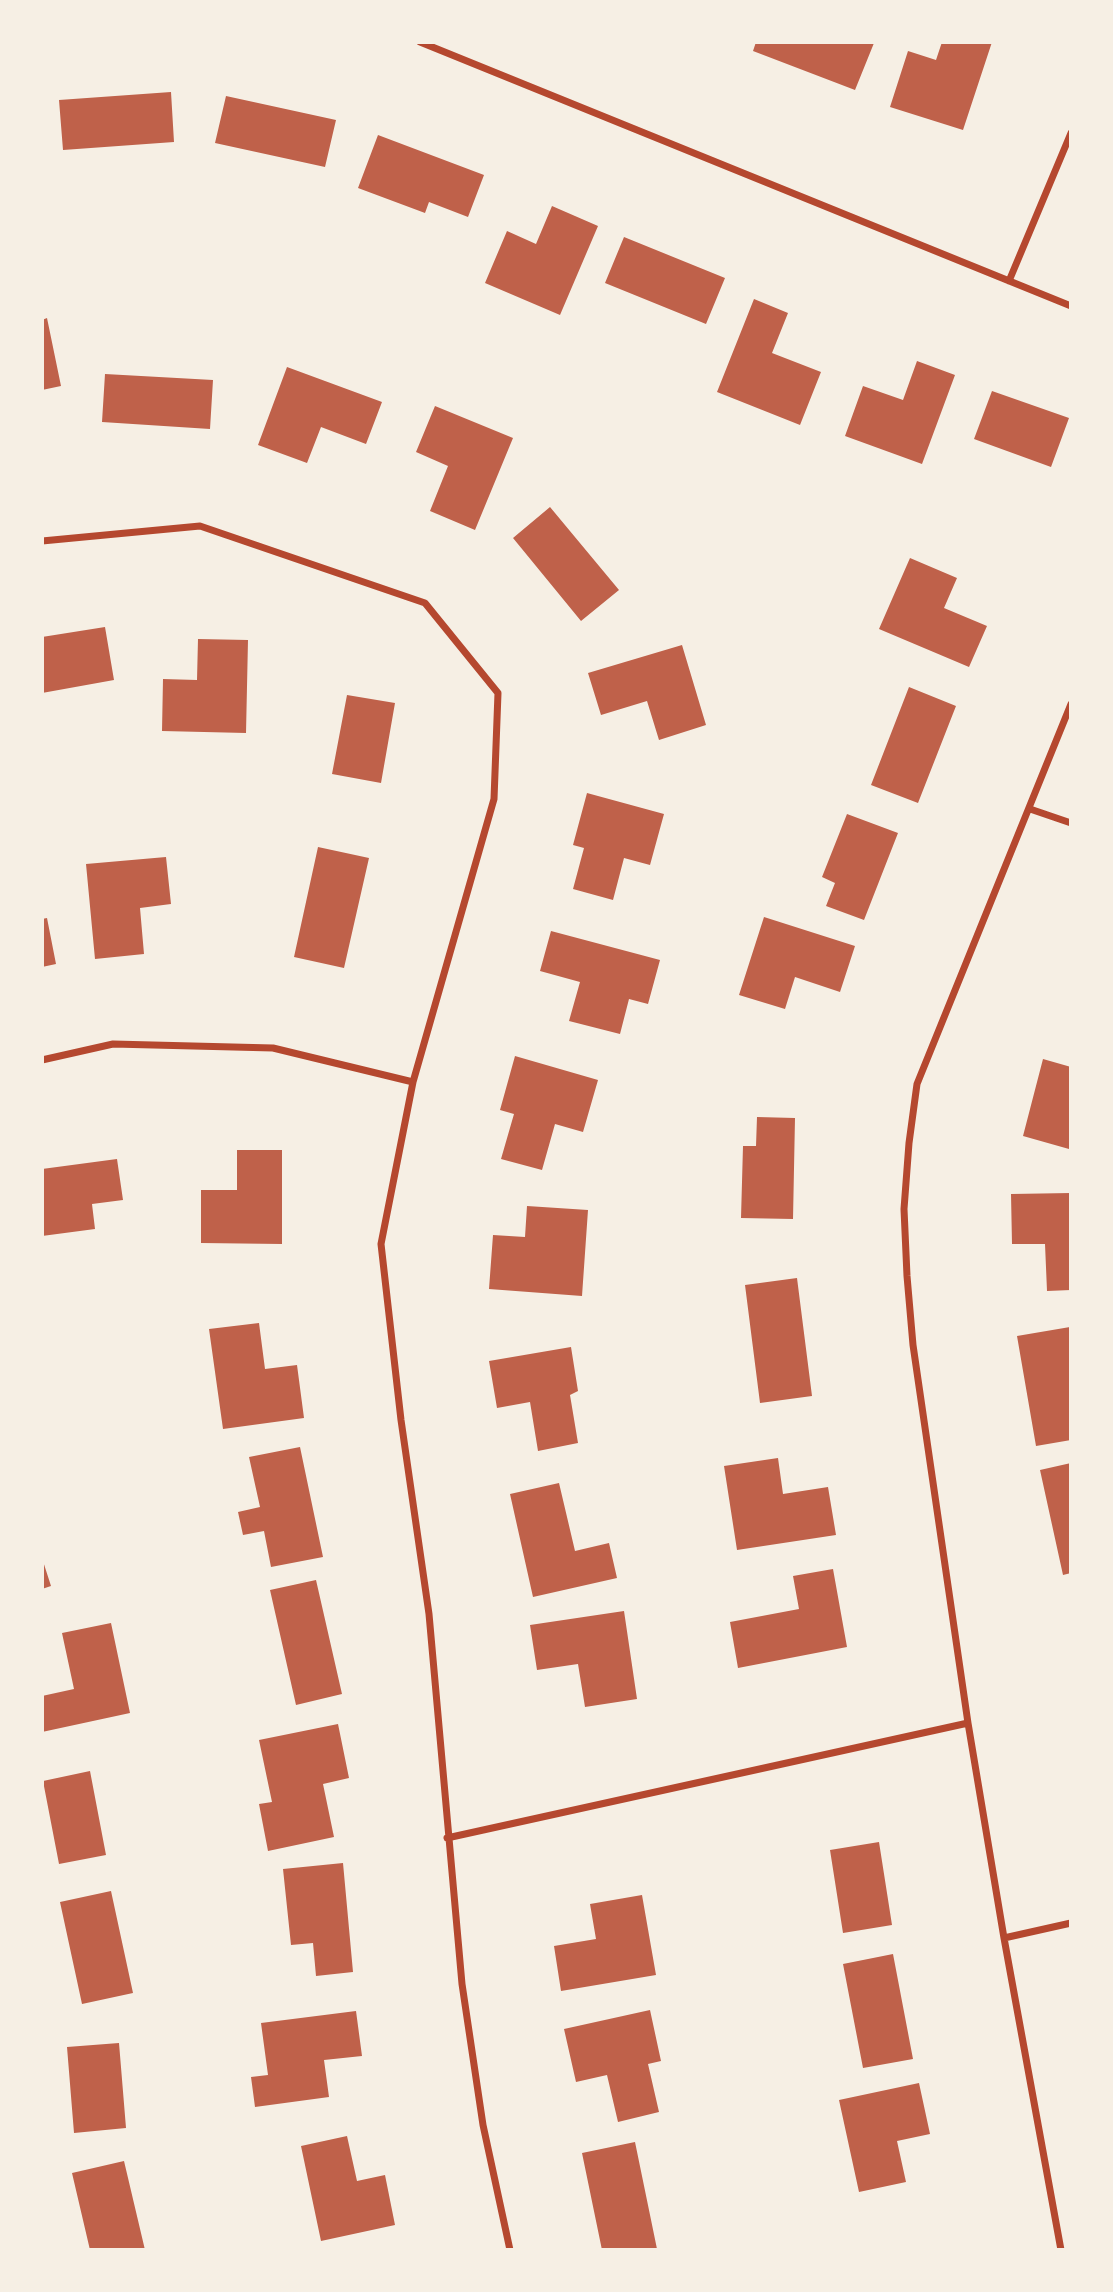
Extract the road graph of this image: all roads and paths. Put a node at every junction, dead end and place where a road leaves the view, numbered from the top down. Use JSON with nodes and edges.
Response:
{"nodes":[{"id":1,"x":420,"y":42,"type":"edge"},
{"id":2,"x":1071,"y":133,"type":"edge"},
{"id":3,"x":1009,"y":281,"type":"junction"},
{"id":4,"x":1071,"y":306,"type":"edge"},
{"id":5,"x":42,"y":541,"type":"edge"},
{"id":6,"x":1071,"y":704,"type":"edge"},
{"id":7,"x":1030,"y":809,"type":"junction"},
{"id":8,"x":1071,"y":823,"type":"edge"},
{"id":9,"x":42,"y":1060,"type":"edge"},
{"id":10,"x":413,"y":1082,"type":"junction"},
{"id":11,"x":968,"y":1723,"type":"junction"},
{"id":12,"x":447,"y":1838,"type":"junction"},
{"id":13,"x":1071,"y":1923,"type":"edge"},
{"id":14,"x":1004,"y":1938,"type":"junction"},
{"id":15,"x":510,"y":2250,"type":"edge"},
{"id":16,"x":1061,"y":2250,"type":"edge"}],
"edges":[{"from":1,"to":3,"type":"street"},
{"from":2,"to":3,"type":"street"},
{"from":3,"to":4,"type":"street"},
{"from":5,"to":10,"type":"street"},
{"from":6,"to":7,"type":"street"},
{"from":7,"to":8,"type":"street"},
{"from":7,"to":11,"type":"street"},
{"from":9,"to":10,"type":"street"},
{"from":10,"to":12,"type":"street"},
{"from":11,"to":12,"type":"street"},
{"from":11,"to":14,"type":"street"},
{"from":12,"to":15,"type":"street"},
{"from":13,"to":14,"type":"street"},
{"from":14,"to":16,"type":"street"}]}
